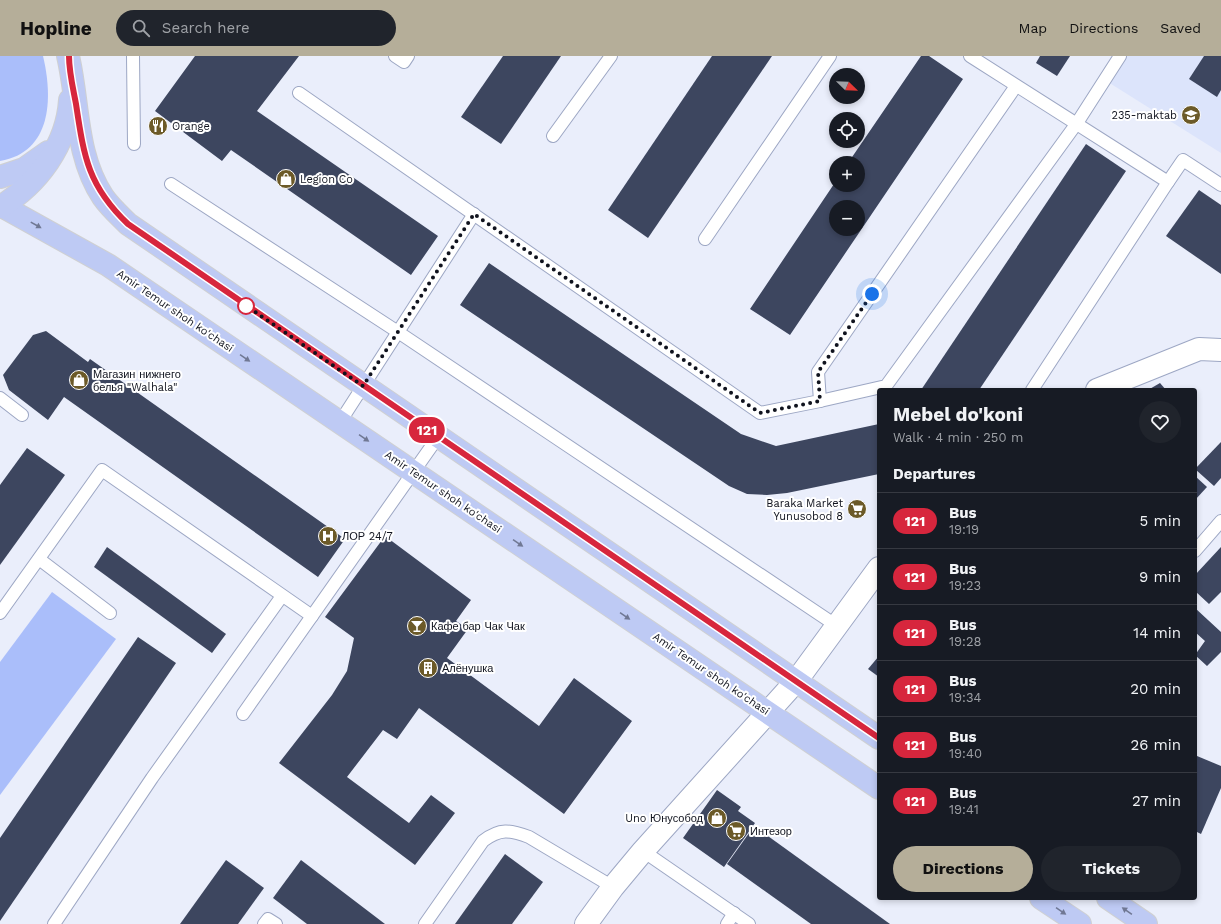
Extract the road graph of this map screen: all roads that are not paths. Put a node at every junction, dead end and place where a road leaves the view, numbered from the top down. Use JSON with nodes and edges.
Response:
{"nodes":[{"id":1,"x":133,"y":56,"type":"edge"},
{"id":2,"x":395,"y":56,"type":"edge"},
{"id":3,"x":408,"y":56,"type":"edge"},
{"id":4,"x":611,"y":56,"type":"edge"},
{"id":5,"x":830,"y":56,"type":"edge"},
{"id":6,"x":970,"y":56,"type":"edge"},
{"id":7,"x":1120,"y":56,"type":"edge"},
{"id":8,"x":68,"y":58,"type":"edge"},
{"id":9,"x":1016,"y":86,"type":"junction"},
{"id":10,"x":299,"y":93,"type":"dead end"},
{"id":11,"x":1077,"y":123,"type":"junction"},
{"id":12,"x":63,"y":133,"type":"junction"},
{"id":13,"x":553,"y":136,"type":"dead end"},
{"id":14,"x":134,"y":144,"type":"dead end"},
{"id":15,"x":0,"y":177,"type":"edge"},
{"id":16,"x":1168,"y":182,"type":"junction"},
{"id":17,"x":172,"y":184,"type":"dead end"},
{"id":18,"x":1221,"y":185,"type":"edge"},
{"id":19,"x":1,"y":206,"type":"edge"},
{"id":20,"x":474,"y":214,"type":"junction"},
{"id":21,"x":705,"y":239,"type":"dead end"},
{"id":22,"x":398,"y":332,"type":"junction"},
{"id":23,"x":1221,"y":350,"type":"edge"},
{"id":24,"x":363,"y":386,"type":"junction"},
{"id":25,"x":877,"y":388,"type":"edge"},
{"id":26,"x":877,"y":388,"type":"edge"},
{"id":27,"x":1033,"y":388,"type":"edge"},
{"id":28,"x":1102,"y":388,"type":"edge"},
{"id":29,"x":0,"y":398,"type":"edge"},
{"id":30,"x":820,"y":401,"type":"junction"},
{"id":31,"x":22,"y":415,"type":"dead end"},
{"id":32,"x":340,"y":422,"type":"junction"},
{"id":33,"x":438,"y":437,"type":"junction"},
{"id":34,"x":414,"y":472,"type":"junction"},
{"id":35,"x":1221,"y":521,"type":"edge"},
{"id":36,"x":1197,"y":549,"type":"edge"},
{"id":37,"x":39,"y":558,"type":"junction"},
{"id":38,"x":877,"y":571,"type":"edge"},
{"id":39,"x":282,"y":596,"type":"junction"},
{"id":40,"x":0,"y":613,"type":"edge"},
{"id":41,"x":110,"y":613,"type":"dead end"},
{"id":42,"x":312,"y":616,"type":"junction"},
{"id":43,"x":837,"y":626,"type":"junction"},
{"id":44,"x":797,"y":680,"type":"junction"},
{"id":45,"x":768,"y":713,"type":"junction"},
{"id":46,"x":243,"y":714,"type":"dead end"},
{"id":47,"x":877,"y":737,"type":"edge"},
{"id":48,"x":877,"y":787,"type":"edge"},
{"id":49,"x":643,"y":851,"type":"junction"},
{"id":50,"x":613,"y":887,"type":"junction"},
{"id":51,"x":1044,"y":900,"type":"edge"},
{"id":52,"x":1111,"y":900,"type":"edge"},
{"id":53,"x":734,"y":914,"type":"junction"},
{"id":54,"x":54,"y":924,"type":"edge"},
{"id":55,"x":264,"y":924,"type":"edge"},
{"id":56,"x":276,"y":924,"type":"edge"},
{"id":57,"x":425,"y":924,"type":"edge"},
{"id":58,"x":586,"y":924,"type":"edge"},
{"id":59,"x":726,"y":924,"type":"edge"},
{"id":60,"x":749,"y":924,"type":"edge"},
{"id":61,"x":1080,"y":924,"type":"edge"},
{"id":62,"x":1146,"y":924,"type":"edge"}],
"edges":[{"from":1,"to":14,"type":"lane"},
{"from":2,"to":3,"type":"lane"},
{"from":4,"to":13,"type":"lane"},
{"from":5,"to":21,"type":"lane"},
{"from":6,"to":9,"type":"lane"},
{"from":7,"to":11,"type":"lane"},
{"from":8,"to":12,"type":"main road","name":"Amir Temur shoh ko'chasi"},
{"from":8,"to":24,"type":"main road","name":"Amir Temur shoh ko'chasi"},
{"from":9,"to":11,"type":"lane"},
{"from":9,"to":30,"type":"lane"},
{"from":10,"to":20,"type":"lane"},
{"from":11,"to":16,"type":"lane"},
{"from":11,"to":25,"type":"lane"},
{"from":12,"to":15,"type":"main road","name":"Amir Temur shoh ko'chasi"},
{"from":12,"to":19,"type":"main road","name":"Amir Temur shoh ko'chasi"},
{"from":16,"to":18,"type":"lane"},
{"from":16,"to":27,"type":"lane"},
{"from":17,"to":22,"type":"lane"},
{"from":19,"to":32,"type":"main road","name":"Amir Temur shoh ko'chasi","one_way":true},
{"from":20,"to":22,"type":"lane"},
{"from":20,"to":30,"type":"lane"},
{"from":22,"to":24,"type":"lane"},
{"from":22,"to":43,"type":"lane"},
{"from":23,"to":28,"type":"street"},
{"from":24,"to":32,"type":"lane"},
{"from":24,"to":33,"type":"main road","name":"Amir Temur shoh ko'chasi"},
{"from":26,"to":30,"type":"lane"},
{"from":29,"to":31,"type":"lane"},
{"from":32,"to":34,"type":"main road","name":"Amir Temur shoh ko'chasi","one_way":true},
{"from":33,"to":34,"type":"lane"},
{"from":33,"to":44,"type":"main road","name":"Amir Temur shoh ko'chasi"},
{"from":34,"to":42,"type":"lane"},
{"from":34,"to":45,"type":"main road","name":"Amir Temur shoh ko'chasi","one_way":true},
{"from":35,"to":36,"type":"lane"},
{"from":37,"to":39,"type":"lane"},
{"from":37,"to":40,"type":"lane"},
{"from":37,"to":41,"type":"lane"},
{"from":38,"to":43,"type":"street"},
{"from":39,"to":42,"type":"lane"},
{"from":39,"to":54,"type":"lane"},
{"from":42,"to":46,"type":"lane"},
{"from":43,"to":44,"type":"street"},
{"from":44,"to":45,"type":"street"},
{"from":44,"to":47,"type":"main road","name":"Amir Temur shoh ko'chasi"},
{"from":45,"to":48,"type":"main road","name":"Amir Temur shoh ko'chasi"},
{"from":45,"to":49,"type":"street"},
{"from":49,"to":50,"type":"street"},
{"from":49,"to":53,"type":"lane"},
{"from":50,"to":57,"type":"lane"},
{"from":50,"to":58,"type":"street"},
{"from":51,"to":61,"type":"main road","one_way":true},
{"from":62,"to":52,"type":"main road","one_way":true},
{"from":53,"to":59,"type":"lane"},
{"from":53,"to":60,"type":"lane"},
{"from":55,"to":56,"type":"lane"}]}
